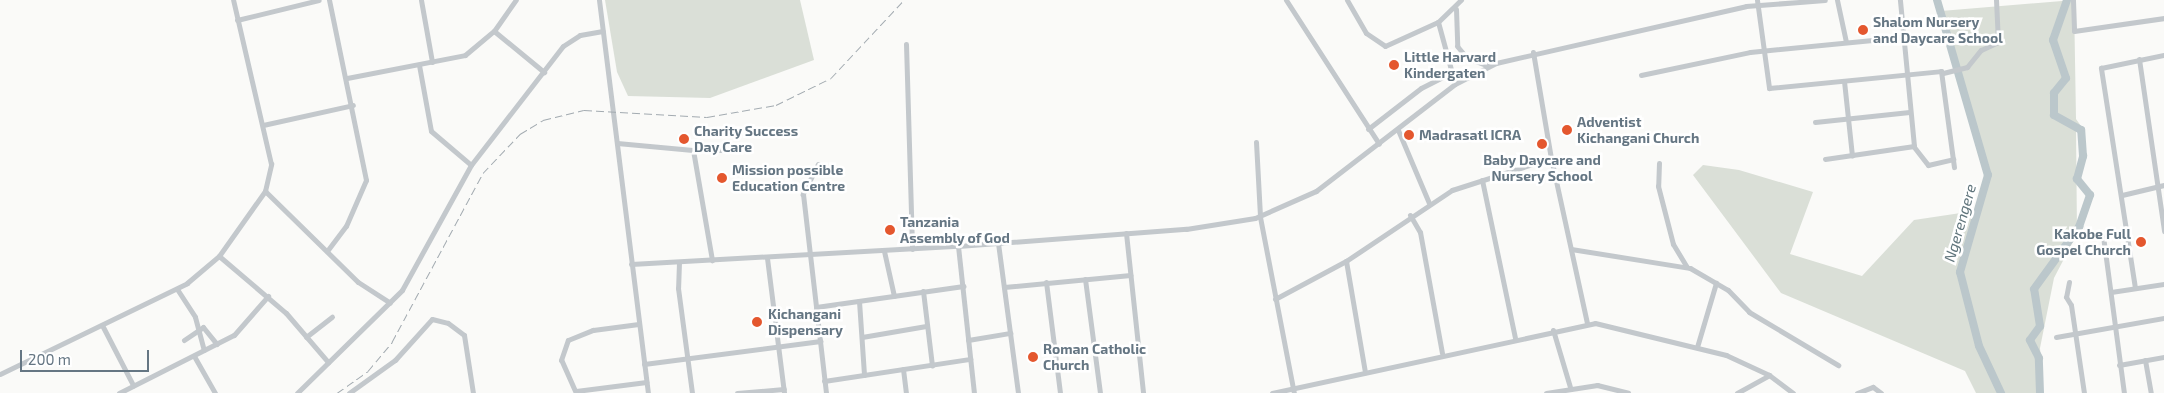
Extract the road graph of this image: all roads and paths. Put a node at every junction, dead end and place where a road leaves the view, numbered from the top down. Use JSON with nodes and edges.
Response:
{"nodes":[{"id":1,"x":233,"y":0,"type":"edge"},
{"id":2,"x":319,"y":0,"type":"edge"},
{"id":3,"x":330,"y":0,"type":"edge"},
{"id":4,"x":421,"y":0,"type":"edge"},
{"id":5,"x":516,"y":0,"type":"edge"},
{"id":6,"x":599,"y":0,"type":"edge"},
{"id":7,"x":1286,"y":0,"type":"edge"},
{"id":8,"x":1347,"y":0,"type":"edge"},
{"id":9,"x":1462,"y":0,"type":"edge"},
{"id":10,"x":1825,"y":0,"type":"edge"},
{"id":11,"x":1837,"y":0,"type":"edge"},
{"id":12,"x":1900,"y":0,"type":"edge"},
{"id":13,"x":1996,"y":0,"type":"edge"},
{"id":14,"x":2073,"y":0,"type":"edge"},
{"id":15,"x":1759,"y":1,"type":"edge"},
{"id":16,"x":1800,"y":1,"type":"edge"},
{"id":17,"x":301,"y":2,"type":"edge"},
{"id":18,"x":1456,"y":9,"type":"junction"},
{"id":19,"x":2164,"y":18,"type":"edge"},
{"id":20,"x":237,"y":20,"type":"junction"},
{"id":21,"x":1438,"y":22,"type":"junction"},
{"id":22,"x":494,"y":31,"type":"junction"},
{"id":23,"x":603,"y":31,"type":"junction"},
{"id":24,"x":1903,"y":37,"type":"junction"},
{"id":25,"x":1455,"y":42,"type":"junction"},
{"id":26,"x":1846,"y":42,"type":"junction"},
{"id":27,"x":906,"y":44,"type":"dead end"},
{"id":28,"x":1764,"y":51,"type":"junction"},
{"id":29,"x":431,"y":52,"type":"junction"},
{"id":30,"x":1533,"y":52,"type":"junction"},
{"id":31,"x":1448,"y":54,"type":"junction"},
{"id":32,"x":2164,"y":55,"type":"edge"},
{"id":33,"x":2139,"y":59,"type":"junction"},
{"id":34,"x":432,"y":62,"type":"junction"},
{"id":35,"x":421,"y":64,"type":"junction"},
{"id":36,"x":1490,"y":66,"type":"junction"},
{"id":37,"x":544,"y":72,"type":"junction"},
{"id":38,"x":1453,"y":72,"type":"junction"},
{"id":39,"x":1906,"y":73,"type":"junction"},
{"id":40,"x":1943,"y":73,"type":"junction"},
{"id":41,"x":1641,"y":76,"type":"dead end"},
{"id":42,"x":347,"y":78,"type":"junction"},
{"id":43,"x":1844,"y":81,"type":"junction"},
{"id":44,"x":1455,"y":84,"type":"junction"},
{"id":45,"x":353,"y":105,"type":"junction"},
{"id":46,"x":1909,"y":112,"type":"junction"},
{"id":47,"x":1847,"y":118,"type":"junction"},
{"id":48,"x":1815,"y":122,"type":"dead end"},
{"id":49,"x":263,"y":125,"type":"junction"},
{"id":50,"x":1368,"y":129,"type":"junction"},
{"id":51,"x":1398,"y":130,"type":"junction"},
{"id":52,"x":1256,"y":142,"type":"dead end"},
{"id":53,"x":617,"y":143,"type":"junction"},
{"id":54,"x":1379,"y":144,"type":"junction"},
{"id":55,"x":1914,"y":147,"type":"junction"},
{"id":56,"x":693,"y":150,"type":"junction"},
{"id":57,"x":732,"y":150,"type":"dead end"},
{"id":58,"x":708,"y":152,"type":"junction"},
{"id":59,"x":1852,"y":156,"type":"junction"},
{"id":60,"x":1551,"y":158,"type":"junction"},
{"id":61,"x":1825,"y":159,"type":"dead end"},
{"id":62,"x":1953,"y":159,"type":"junction"},
{"id":63,"x":697,"y":161,"type":"junction"},
{"id":64,"x":1659,"y":163,"type":"dead end"},
{"id":65,"x":818,"y":164,"type":"dead end"},
{"id":66,"x":471,"y":165,"type":"junction"},
{"id":67,"x":1954,"y":168,"type":"dead end"},
{"id":68,"x":1482,"y":180,"type":"junction"},
{"id":69,"x":2164,"y":186,"type":"edge"},
{"id":70,"x":2156,"y":187,"type":"junction"},
{"id":71,"x":265,"y":191,"type":"junction"},
{"id":72,"x":2122,"y":195,"type":"junction"},
{"id":73,"x":1429,"y":203,"type":"junction"},
{"id":74,"x":1410,"y":215,"type":"junction"},
{"id":75,"x":1260,"y":217,"type":"junction"},
{"id":76,"x":2164,"y":231,"type":"edge"},
{"id":77,"x":1126,"y":233,"type":"junction"},
{"id":78,"x":2103,"y":236,"type":"dead end"},
{"id":79,"x":998,"y":243,"type":"junction"},
{"id":80,"x":958,"y":246,"type":"junction"},
{"id":81,"x":912,"y":249,"type":"junction"},
{"id":82,"x":1571,"y":249,"type":"junction"},
{"id":83,"x":327,"y":251,"type":"junction"},
{"id":84,"x":884,"y":251,"type":"junction"},
{"id":85,"x":219,"y":256,"type":"junction"},
{"id":86,"x":809,"y":256,"type":"junction"},
{"id":87,"x":767,"y":258,"type":"junction"},
{"id":88,"x":712,"y":260,"type":"junction"},
{"id":89,"x":1346,"y":261,"type":"junction"},
{"id":90,"x":679,"y":262,"type":"junction"},
{"id":91,"x":632,"y":264,"type":"junction"},
{"id":92,"x":1686,"y":266,"type":"junction"},
{"id":93,"x":1130,"y":275,"type":"junction"},
{"id":94,"x":1085,"y":279,"type":"junction"},
{"id":95,"x":1046,"y":282,"type":"junction"},
{"id":96,"x":2069,"y":282,"type":"dead end"},
{"id":97,"x":1716,"y":283,"type":"junction"},
{"id":98,"x":2164,"y":284,"type":"edge"},
{"id":99,"x":964,"y":286,"type":"junction"},
{"id":100,"x":1004,"y":287,"type":"junction"},
{"id":101,"x":2135,"y":288,"type":"junction"},
{"id":102,"x":177,"y":289,"type":"junction"},
{"id":103,"x":923,"y":291,"type":"junction"},
{"id":104,"x":2112,"y":292,"type":"junction"},
{"id":105,"x":268,"y":296,"type":"junction"},
{"id":106,"x":894,"y":296,"type":"junction"},
{"id":107,"x":1275,"y":299,"type":"junction"},
{"id":108,"x":859,"y":302,"type":"junction"},
{"id":109,"x":390,"y":303,"type":"junction"},
{"id":110,"x":816,"y":307,"type":"junction"},
{"id":111,"x":332,"y":317,"type":"dead end"},
{"id":112,"x":2164,"y":318,"type":"edge"},
{"id":113,"x":1587,"y":323,"type":"junction"},
{"id":114,"x":639,"y":324,"type":"junction"},
{"id":115,"x":102,"y":325,"type":"junction"},
{"id":116,"x":926,"y":326,"type":"junction"},
{"id":117,"x":2116,"y":327,"type":"junction"},
{"id":118,"x":198,"y":329,"type":"junction"},
{"id":119,"x":1553,"y":330,"type":"junction"},
{"id":120,"x":1010,"y":334,"type":"junction"},
{"id":121,"x":2073,"y":334,"type":"junction"},
{"id":122,"x":306,"y":336,"type":"junction"},
{"id":123,"x":862,"y":337,"type":"junction"},
{"id":124,"x":2056,"y":337,"type":"dead end"},
{"id":125,"x":1516,"y":338,"type":"junction"},
{"id":126,"x":184,"y":340,"type":"dead end"},
{"id":127,"x":968,"y":340,"type":"junction"},
{"id":128,"x":821,"y":341,"type":"junction"},
{"id":129,"x":217,"y":344,"type":"junction"},
{"id":130,"x":780,"y":346,"type":"junction"},
{"id":131,"x":1697,"y":347,"type":"junction"},
{"id":132,"x":204,"y":350,"type":"junction"},
{"id":133,"x":1442,"y":353,"type":"junction"},
{"id":134,"x":194,"y":356,"type":"junction"},
{"id":135,"x":2164,"y":357,"type":"edge"},
{"id":136,"x":690,"y":359,"type":"junction"},
{"id":137,"x":970,"y":360,"type":"junction"},
{"id":138,"x":2145,"y":360,"type":"junction"},
{"id":139,"x":328,"y":362,"type":"junction"},
{"id":140,"x":644,"y":364,"type":"junction"},
{"id":141,"x":932,"y":365,"type":"junction"},
{"id":142,"x":1838,"y":365,"type":"dead end"},
{"id":143,"x":2119,"y":365,"type":"junction"},
{"id":144,"x":903,"y":369,"type":"junction"},
{"id":145,"x":1365,"y":372,"type":"junction"},
{"id":146,"x":0,"y":374,"type":"edge"},
{"id":147,"x":864,"y":374,"type":"junction"},
{"id":148,"x":1769,"y":375,"type":"junction"},
{"id":149,"x":824,"y":381,"type":"junction"},
{"id":150,"x":646,"y":382,"type":"junction"},
{"id":151,"x":133,"y":385,"type":"junction"},
{"id":152,"x":1597,"y":385,"type":"junction"},
{"id":153,"x":601,"y":387,"type":"junction"},
{"id":154,"x":1570,"y":387,"type":"junction"},
{"id":155,"x":784,"y":391,"type":"edge"},
{"id":156,"x":1294,"y":391,"type":"edge"},
{"id":157,"x":576,"y":392,"type":"edge"},
{"id":158,"x":119,"y":393,"type":"edge"},
{"id":159,"x":215,"y":393,"type":"edge"},
{"id":160,"x":297,"y":393,"type":"edge"},
{"id":161,"x":349,"y":393,"type":"edge"},
{"id":162,"x":473,"y":393,"type":"edge"},
{"id":163,"x":608,"y":393,"type":"edge"},
{"id":164,"x":648,"y":393,"type":"edge"},
{"id":165,"x":692,"y":393,"type":"edge"},
{"id":166,"x":737,"y":393,"type":"edge"},
{"id":167,"x":826,"y":393,"type":"edge"},
{"id":168,"x":906,"y":393,"type":"edge"},
{"id":169,"x":974,"y":393,"type":"edge"},
{"id":170,"x":1018,"y":393,"type":"edge"},
{"id":171,"x":1060,"y":393,"type":"edge"},
{"id":172,"x":1100,"y":393,"type":"edge"},
{"id":173,"x":1143,"y":393,"type":"edge"},
{"id":174,"x":1272,"y":393,"type":"edge"},
{"id":175,"x":1546,"y":393,"type":"edge"},
{"id":176,"x":1598,"y":393,"type":"edge"},
{"id":177,"x":1628,"y":393,"type":"edge"},
{"id":178,"x":1737,"y":393,"type":"edge"},
{"id":179,"x":1794,"y":393,"type":"edge"},
{"id":180,"x":1857,"y":393,"type":"edge"},
{"id":181,"x":1881,"y":393,"type":"edge"},
{"id":182,"x":2084,"y":393,"type":"edge"},
{"id":183,"x":2124,"y":393,"type":"edge"},
{"id":184,"x":2151,"y":393,"type":"edge"}],
"edges":[{"from":1,"to":20,"type":"street"},
{"from":2,"to":17,"type":"street"},
{"from":3,"to":42,"type":"street"},
{"from":4,"to":29,"type":"street"},
{"from":5,"to":22,"type":"street"},
{"from":6,"to":23,"type":"street"},
{"from":7,"to":50,"type":"street"},
{"from":8,"to":21,"type":"street"},
{"from":9,"to":18,"type":"street"},
{"from":10,"to":16,"type":"street"},
{"from":11,"to":26,"type":"street"},
{"from":12,"to":24,"type":"street"},
{"from":13,"to":40,"type":"street"},
{"from":14,"to":19,"type":"street"},
{"from":15,"to":16,"type":"street"},
{"from":15,"to":28,"type":"street"},
{"from":15,"to":30,"type":"street"},
{"from":17,"to":20,"type":"street"},
{"from":18,"to":21,"type":"street"},
{"from":18,"to":25,"type":"street"},
{"from":20,"to":49,"type":"street"},
{"from":21,"to":31,"type":"street"},
{"from":22,"to":34,"type":"street"},
{"from":22,"to":37,"type":"street"},
{"from":23,"to":37,"type":"street"},
{"from":23,"to":53,"type":"street"},
{"from":24,"to":26,"type":"street"},
{"from":24,"to":39,"type":"street"},
{"from":25,"to":31,"type":"street"},
{"from":25,"to":36,"type":"street"},
{"from":26,"to":28,"type":"street"},
{"from":27,"to":81,"type":"street"},
{"from":28,"to":41,"type":"street"},
{"from":28,"to":43,"type":"street"},
{"from":29,"to":34,"type":"street"},
{"from":29,"to":35,"type":"street"},
{"from":30,"to":36,"type":"street"},
{"from":30,"to":60,"type":"street"},
{"from":31,"to":38,"type":"street"},
{"from":32,"to":33,"type":"street"},
{"from":33,"to":70,"type":"street"},
{"from":33,"to":72,"type":"street"},
{"from":34,"to":35,"type":"street"},
{"from":35,"to":42,"type":"street"},
{"from":35,"to":66,"type":"street"},
{"from":36,"to":44,"type":"street"},
{"from":37,"to":66,"type":"street"},
{"from":38,"to":44,"type":"street"},
{"from":38,"to":50,"type":"street"},
{"from":39,"to":40,"type":"street"},
{"from":39,"to":43,"type":"street"},
{"from":39,"to":46,"type":"street"},
{"from":40,"to":62,"type":"street"},
{"from":42,"to":45,"type":"street"},
{"from":43,"to":47,"type":"street"},
{"from":44,"to":51,"type":"street"},
{"from":45,"to":49,"type":"street"},
{"from":45,"to":83,"type":"street"},
{"from":46,"to":47,"type":"street"},
{"from":46,"to":55,"type":"street"},
{"from":47,"to":48,"type":"street"},
{"from":47,"to":59,"type":"street"},
{"from":49,"to":71,"type":"street"},
{"from":50,"to":54,"type":"street"},
{"from":51,"to":54,"type":"street"},
{"from":51,"to":73,"type":"street"},
{"from":52,"to":75,"type":"street"},
{"from":53,"to":56,"type":"street"},
{"from":53,"to":91,"type":"street"},
{"from":54,"to":75,"type":"street"},
{"from":55,"to":59,"type":"street"},
{"from":55,"to":62,"type":"street"},
{"from":56,"to":58,"type":"street"},
{"from":56,"to":63,"type":"street"},
{"from":57,"to":58,"type":"street"},
{"from":58,"to":63,"type":"street"},
{"from":59,"to":61,"type":"street"},
{"from":60,"to":68,"type":"street"},
{"from":60,"to":82,"type":"street"},
{"from":62,"to":67,"type":"street"},
{"from":63,"to":88,"type":"street"},
{"from":64,"to":92,"type":"street"},
{"from":65,"to":86,"type":"street"},
{"from":66,"to":109,"type":"street"},
{"from":68,"to":73,"type":"street"},
{"from":68,"to":125,"type":"street"},
{"from":69,"to":70,"type":"street"},
{"from":70,"to":72,"type":"street"},
{"from":70,"to":76,"type":"street"},
{"from":71,"to":83,"type":"street"},
{"from":71,"to":85,"type":"street"},
{"from":72,"to":101,"type":"street"},
{"from":73,"to":74,"type":"street"},
{"from":74,"to":89,"type":"street"},
{"from":74,"to":133,"type":"street"},
{"from":75,"to":77,"type":"street"},
{"from":75,"to":107,"type":"street"},
{"from":77,"to":79,"type":"street"},
{"from":77,"to":93,"type":"street"},
{"from":78,"to":104,"type":"street"},
{"from":79,"to":80,"type":"street"},
{"from":79,"to":100,"type":"street"},
{"from":80,"to":81,"type":"street"},
{"from":80,"to":99,"type":"street"},
{"from":81,"to":84,"type":"street"},
{"from":82,"to":92,"type":"street"},
{"from":82,"to":113,"type":"street"},
{"from":83,"to":109,"type":"street"},
{"from":84,"to":86,"type":"street"},
{"from":84,"to":106,"type":"street"},
{"from":85,"to":102,"type":"street"},
{"from":85,"to":105,"type":"street"},
{"from":86,"to":87,"type":"street"},
{"from":86,"to":110,"type":"street"},
{"from":87,"to":88,"type":"street"},
{"from":87,"to":130,"type":"street"},
{"from":88,"to":90,"type":"street"},
{"from":89,"to":107,"type":"street"},
{"from":89,"to":145,"type":"street"},
{"from":90,"to":91,"type":"street"},
{"from":90,"to":136,"type":"street"},
{"from":91,"to":114,"type":"street"},
{"from":92,"to":97,"type":"street"},
{"from":93,"to":94,"type":"street"},
{"from":93,"to":173,"type":"street"},
{"from":94,"to":95,"type":"street"},
{"from":94,"to":172,"type":"street"},
{"from":95,"to":100,"type":"street"},
{"from":95,"to":171,"type":"street"},
{"from":96,"to":121,"type":"street"},
{"from":97,"to":131,"type":"street"},
{"from":97,"to":142,"type":"street"},
{"from":98,"to":101,"type":"street"},
{"from":99,"to":103,"type":"street"},
{"from":99,"to":127,"type":"street"},
{"from":100,"to":120,"type":"street"},
{"from":101,"to":104,"type":"street"},
{"from":102,"to":115,"type":"street"},
{"from":102,"to":118,"type":"street"},
{"from":103,"to":106,"type":"street"},
{"from":103,"to":116,"type":"street"},
{"from":104,"to":117,"type":"street"},
{"from":105,"to":122,"type":"street"},
{"from":105,"to":129,"type":"street"},
{"from":106,"to":108,"type":"street"},
{"from":107,"to":156,"type":"street"},
{"from":108,"to":110,"type":"street"},
{"from":108,"to":123,"type":"street"},
{"from":109,"to":139,"type":"street"},
{"from":110,"to":128,"type":"street"},
{"from":111,"to":122,"type":"street"},
{"from":112,"to":117,"type":"street"},
{"from":113,"to":119,"type":"street"},
{"from":113,"to":131,"type":"street"},
{"from":114,"to":140,"type":"street"},
{"from":114,"to":157,"type":"street"},
{"from":115,"to":146,"type":"street"},
{"from":115,"to":151,"type":"street"},
{"from":116,"to":123,"type":"street"},
{"from":116,"to":141,"type":"street"},
{"from":117,"to":121,"type":"street"},
{"from":117,"to":143,"type":"street"},
{"from":118,"to":126,"type":"street"},
{"from":118,"to":129,"type":"street"},
{"from":118,"to":132,"type":"street"},
{"from":119,"to":125,"type":"street"},
{"from":119,"to":154,"type":"street"},
{"from":120,"to":127,"type":"street"},
{"from":120,"to":170,"type":"street"},
{"from":121,"to":124,"type":"street"},
{"from":121,"to":182,"type":"street"},
{"from":122,"to":139,"type":"street"},
{"from":123,"to":147,"type":"street"},
{"from":125,"to":133,"type":"street"},
{"from":127,"to":137,"type":"street"},
{"from":128,"to":130,"type":"street"},
{"from":128,"to":149,"type":"street"},
{"from":129,"to":132,"type":"street"},
{"from":130,"to":136,"type":"street"},
{"from":130,"to":155,"type":"street"},
{"from":131,"to":148,"type":"street"},
{"from":132,"to":134,"type":"street"},
{"from":133,"to":145,"type":"street"},
{"from":134,"to":151,"type":"street"},
{"from":134,"to":159,"type":"street"},
{"from":135,"to":138,"type":"street"},
{"from":136,"to":140,"type":"street"},
{"from":136,"to":165,"type":"street"},
{"from":137,"to":141,"type":"street"},
{"from":137,"to":169,"type":"street"},
{"from":138,"to":143,"type":"street"},
{"from":138,"to":184,"type":"street"},
{"from":139,"to":160,"type":"street"},
{"from":140,"to":150,"type":"street"},
{"from":141,"to":144,"type":"street"},
{"from":143,"to":183,"type":"street"},
{"from":144,"to":147,"type":"street"},
{"from":144,"to":168,"type":"street"},
{"from":145,"to":156,"type":"street"},
{"from":147,"to":149,"type":"street"},
{"from":148,"to":178,"type":"street"},
{"from":148,"to":179,"type":"street"},
{"from":149,"to":167,"type":"street"},
{"from":150,"to":153,"type":"street"},
{"from":150,"to":164,"type":"street"},
{"from":151,"to":158,"type":"street"},
{"from":152,"to":154,"type":"street"},
{"from":152,"to":176,"type":"street"},
{"from":152,"to":177,"type":"street"},
{"from":153,"to":157,"type":"street"},
{"from":153,"to":163,"type":"street"},
{"from":154,"to":175,"type":"street"},
{"from":155,"to":166,"type":"street"},
{"from":156,"to":174,"type":"street"},
{"from":161,"to":162,"type":"street"},
{"from":180,"to":181,"type":"street"}]}
